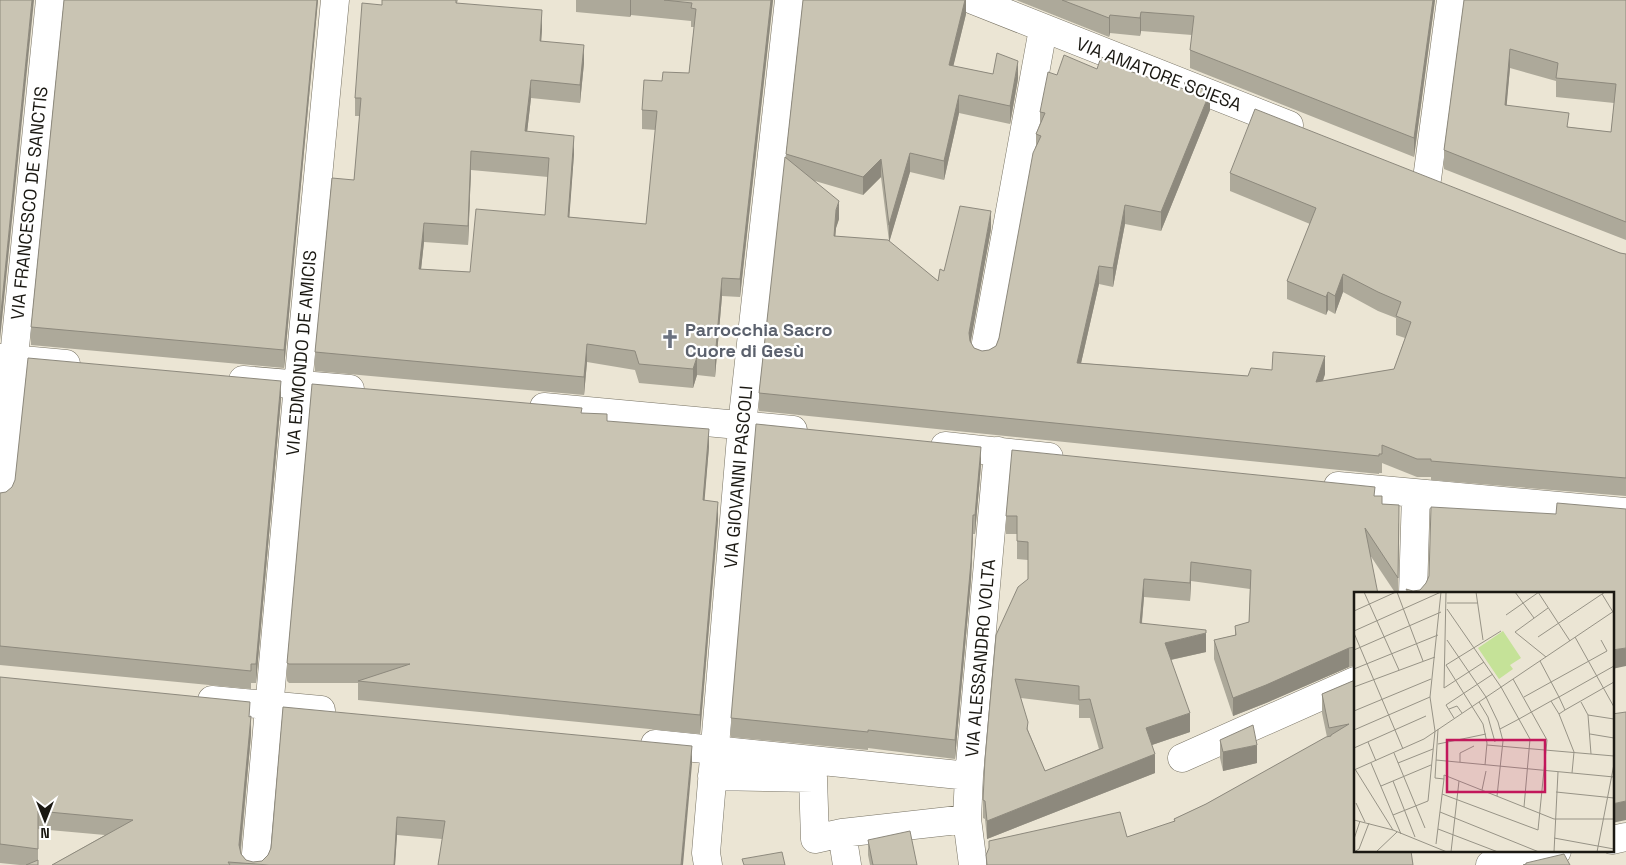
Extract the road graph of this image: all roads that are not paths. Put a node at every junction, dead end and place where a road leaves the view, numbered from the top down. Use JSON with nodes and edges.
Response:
{"nodes":[{"id":1,"x":50,"y":0,"type":"edge"},
{"id":2,"x":335,"y":0,"type":"edge"},
{"id":3,"x":789,"y":0,"type":"edge"},
{"id":4,"x":973,"y":0,"type":"edge"},
{"id":5,"x":1451,"y":0,"type":"edge"},
{"id":6,"x":1043,"y":29,"type":"junction"},
{"id":7,"x":1308,"y":132,"type":"edge"},
{"id":8,"x":1400,"y":168,"type":"edge"},
{"id":9,"x":984,"y":354,"type":"edge"},
{"id":10,"x":6,"y":358,"type":"edge"},
{"id":11,"x":92,"y":366,"type":"edge"},
{"id":12,"x":219,"y":378,"type":"edge"},
{"id":13,"x":298,"y":385,"type":"junction"},
{"id":14,"x":377,"y":392,"type":"edge"},
{"id":15,"x":515,"y":404,"type":"edge"},
{"id":16,"x":742,"y":425,"type":"junction"},
{"id":17,"x":821,"y":433,"type":"edge"},
{"id":18,"x":920,"y":443,"type":"edge"},
{"id":19,"x":998,"y":452,"type":"junction"},
{"id":20,"x":1078,"y":460,"type":"edge"},
{"id":21,"x":1316,"y":484,"type":"edge"},
{"id":22,"x":1416,"y":494,"type":"junction"},
{"id":23,"x":0,"y":496,"type":"edge"},
{"id":24,"x":1626,"y":512,"type":"edge"},
{"id":25,"x":1413,"y":592,"type":"edge"},
{"id":26,"x":1354,"y":681,"type":"edge"},
{"id":27,"x":183,"y":697,"type":"edge"},
{"id":28,"x":270,"y":705,"type":"junction"},
{"id":29,"x":349,"y":713,"type":"edge"},
{"id":30,"x":635,"y":742,"type":"edge"},
{"id":31,"x":1182,"y":758,"type":"dead end"},
{"id":32,"x":713,"y":763,"type":"junction"},
{"id":33,"x":969,"y":776,"type":"junction"},
{"id":34,"x":967,"y":820,"type":"junction"},
{"id":35,"x":842,"y":833,"type":"junction"},
{"id":36,"x":1552,"y":852,"type":"edge"},
{"id":37,"x":255,"y":865,"type":"edge"},
{"id":38,"x":708,"y":865,"type":"edge"},
{"id":39,"x":847,"y":865,"type":"edge"},
{"id":40,"x":973,"y":865,"type":"edge"},
{"id":41,"x":1490,"y":865,"type":"edge"}],
"edges":[{"from":1,"to":10,"type":"street","name":"VIA FRANCESCO DE SANCTIS"},
{"from":2,"to":13,"type":"street","name":"VIA EDMONDO DE AMICIS"},
{"from":3,"to":16,"type":"street","name":"VIA GIOVANNI PASCOLI"},
{"from":4,"to":6,"type":"street","name":"VIA AMATORE SCIESA"},
{"from":5,"to":8,"type":"street"},
{"from":6,"to":7,"type":"street","name":"VIA AMATORE SCIESA"},
{"from":6,"to":9,"type":"street"},
{"from":10,"to":11,"type":"street"},
{"from":10,"to":23,"type":"street","name":"VIA FRANCESCO DE SANCTIS"},
{"from":12,"to":13,"type":"street"},
{"from":13,"to":14,"type":"street"},
{"from":13,"to":28,"type":"street","name":"VIA EDMONDO DE AMICIS"},
{"from":15,"to":16,"type":"street"},
{"from":16,"to":17,"type":"street"},
{"from":16,"to":32,"type":"street","name":"VIA GIOVANNI PASCOLI"},
{"from":18,"to":19,"type":"street"},
{"from":19,"to":20,"type":"street"},
{"from":19,"to":33,"type":"street","name":"VIA ALESSANDRO VOLTA"},
{"from":21,"to":22,"type":"street"},
{"from":22,"to":24,"type":"street"},
{"from":22,"to":25,"type":"street"},
{"from":26,"to":31,"type":"street"},
{"from":27,"to":28,"type":"street"},
{"from":28,"to":29,"type":"street"},
{"from":28,"to":37,"type":"street","name":"VIA EDMONDO DE AMICIS"},
{"from":30,"to":32,"type":"street"},
{"from":32,"to":33,"type":"street"},
{"from":32,"to":35,"type":"street"},
{"from":32,"to":38,"type":"street","name":"VIA GIOVANNI PASCOLI"},
{"from":33,"to":34,"type":"street","name":"VIA ALESSANDRO VOLTA"},
{"from":34,"to":35,"type":"street"},
{"from":34,"to":40,"type":"street","name":"VIA ALESSANDRO VOLTA"},
{"from":35,"to":39,"type":"street"},
{"from":36,"to":41,"type":"street"}]}
